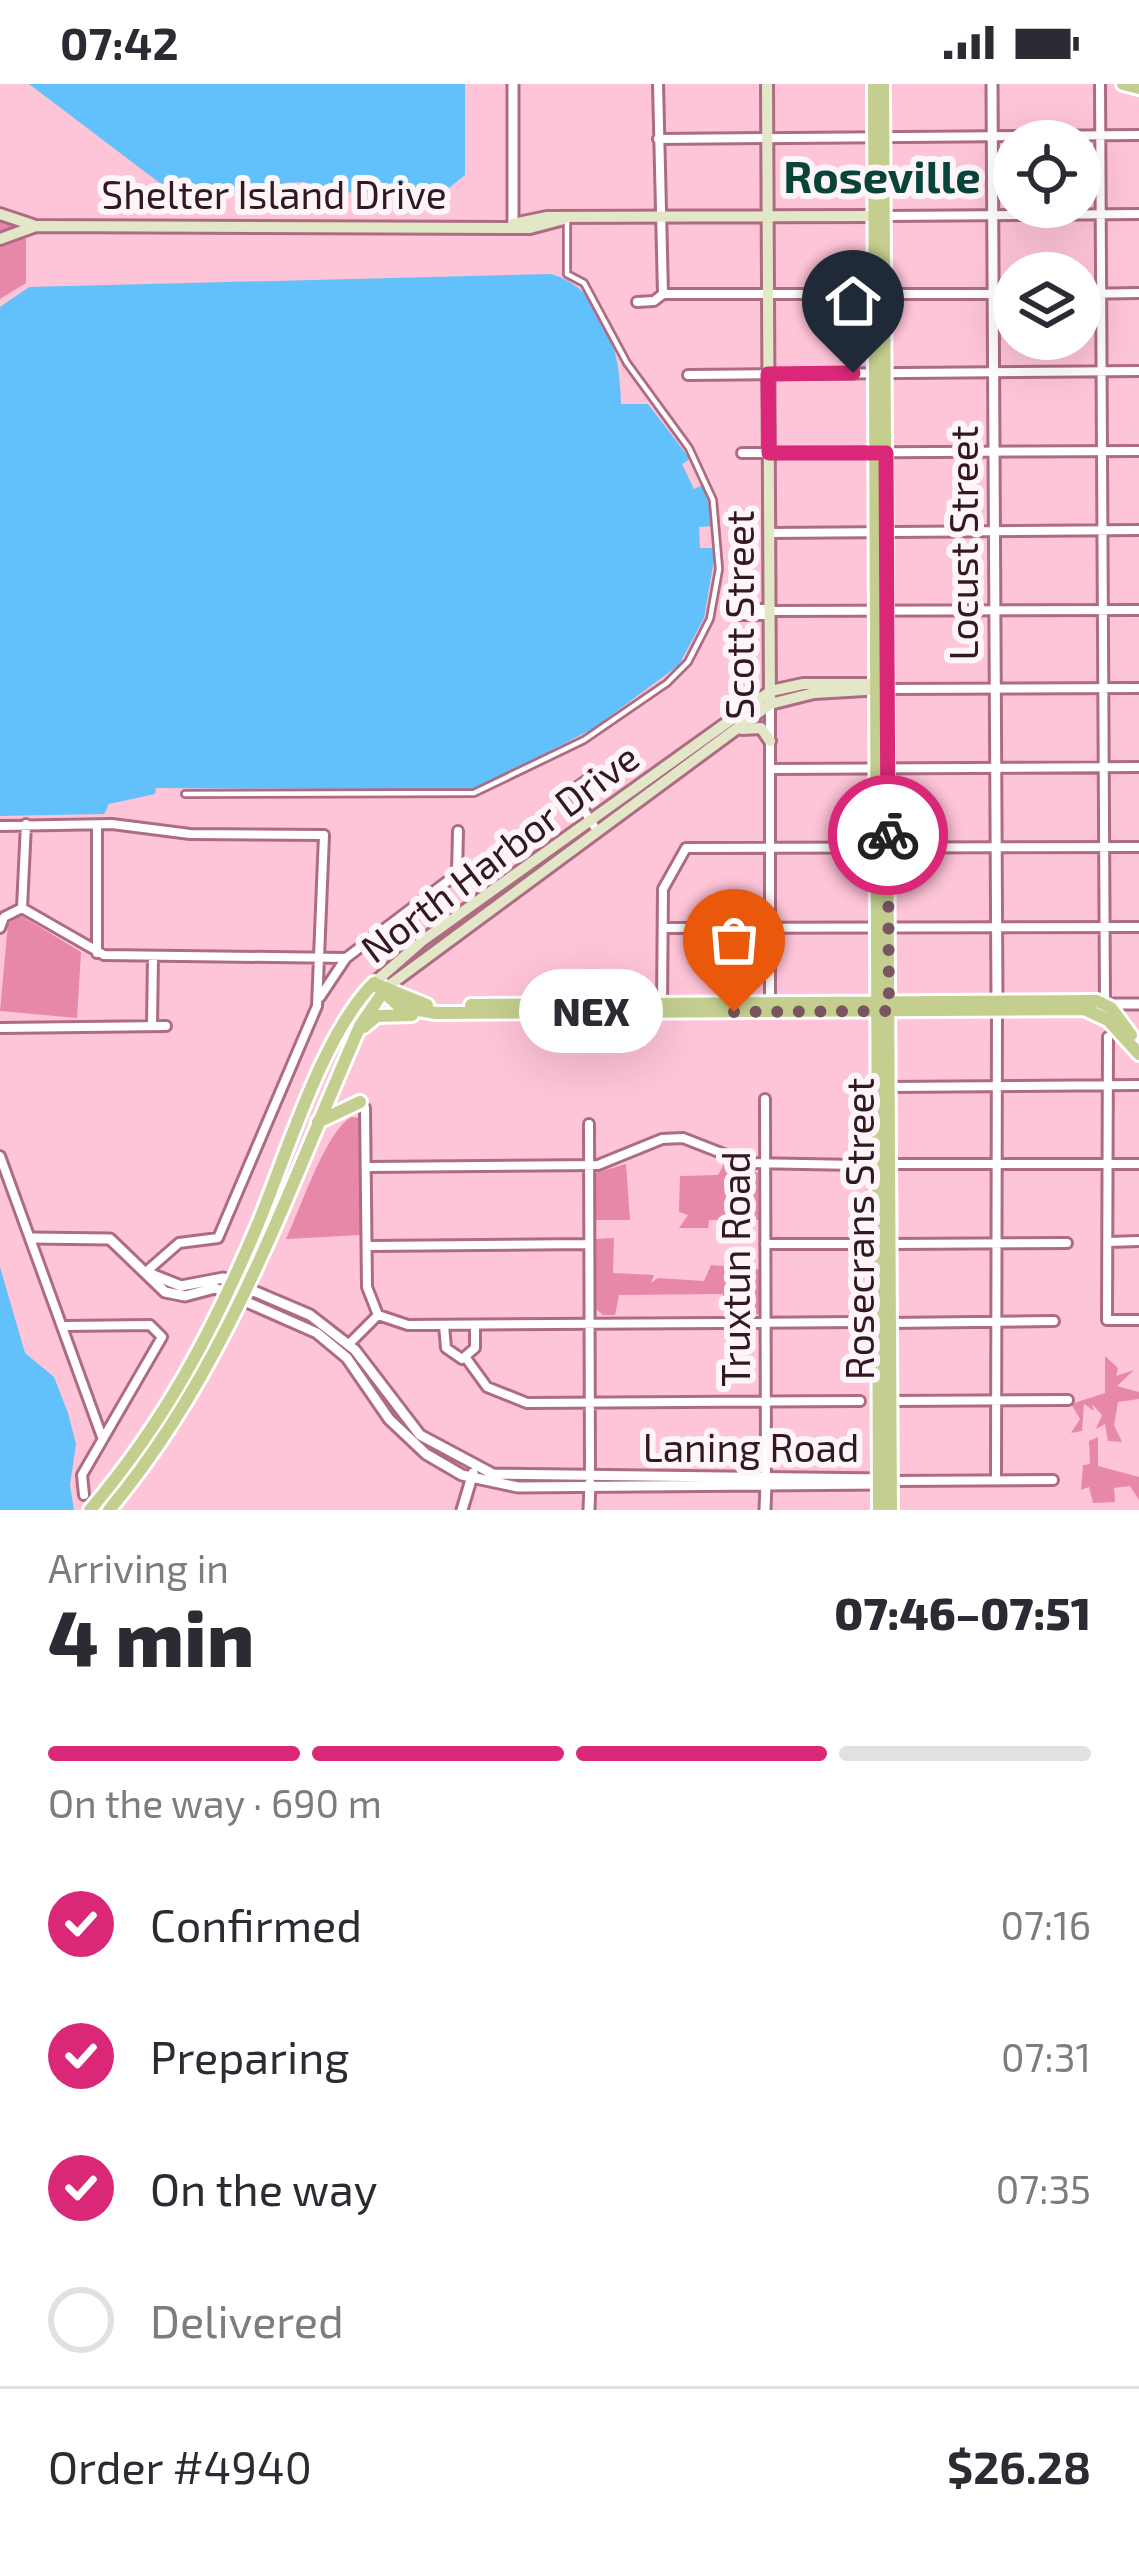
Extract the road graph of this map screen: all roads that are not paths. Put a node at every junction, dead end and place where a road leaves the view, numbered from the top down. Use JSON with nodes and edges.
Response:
{"nodes":[{"id":1,"x":513,"y":84,"type":"edge"},
{"id":2,"x":658,"y":84,"type":"edge"},
{"id":3,"x":767,"y":84,"type":"edge"},
{"id":4,"x":879,"y":84,"type":"edge"},
{"id":5,"x":992,"y":84,"type":"edge"},
{"id":6,"x":1100,"y":84,"type":"edge"},
{"id":7,"x":1123,"y":84,"type":"edge"},
{"id":8,"x":1139,"y":88,"type":"edge"},
{"id":9,"x":1100,"y":120,"type":"edge"},
{"id":10,"x":1139,"y":135,"type":"edge"},
{"id":11,"x":768,"y":136,"type":"junction"},
{"id":12,"x":879,"y":136,"type":"junction"},
{"id":13,"x":992,"y":136,"type":"junction"},
{"id":14,"x":1101,"y":136,"type":"edge"},
{"id":15,"x":658,"y":139,"type":"junction"},
{"id":16,"x":0,"y":214,"type":"edge"},
{"id":17,"x":1101,"y":214,"type":"joint"},
{"id":18,"x":1139,"y":214,"type":"edge"},
{"id":19,"x":993,"y":215,"type":"joint"},
{"id":20,"x":659,"y":216,"type":"junction"},
{"id":21,"x":768,"y":216,"type":"junction"},
{"id":22,"x":880,"y":216,"type":"junction"},
{"id":23,"x":565,"y":219,"type":"junction"},
{"id":24,"x":512,"y":224,"type":"junction"},
{"id":25,"x":36,"y":226,"type":"junction"},
{"id":26,"x":0,"y":239,"type":"edge"},
{"id":27,"x":1139,"y":293,"type":"edge"},
{"id":28,"x":663,"y":294,"type":"junction"},
{"id":29,"x":880,"y":294,"type":"junction"},
{"id":30,"x":993,"y":294,"type":"edge"},
{"id":31,"x":1102,"y":294,"type":"junction"},
{"id":32,"x":767,"y":295,"type":"junction"},
{"id":33,"x":637,"y":302,"type":"dead end"},
{"id":34,"x":993,"y":360,"type":"edge"},
{"id":35,"x":1139,"y":371,"type":"edge"},
{"id":36,"x":1102,"y":372,"type":"junction"},
{"id":37,"x":880,"y":373,"type":"junction"},
{"id":38,"x":993,"y":373,"type":"junction"},
{"id":39,"x":768,"y":374,"type":"junction"},
{"id":40,"x":688,"y":375,"type":"dead end"},
{"id":41,"x":1139,"y":451,"type":"edge"},
{"id":42,"x":993,"y":452,"type":"junction"},
{"id":43,"x":1103,"y":452,"type":"junction"},
{"id":44,"x":742,"y":453,"type":"dead end"},
{"id":45,"x":769,"y":453,"type":"junction"},
{"id":46,"x":881,"y":453,"type":"junction"},
{"id":47,"x":1103,"y":530,"type":"junction"},
{"id":48,"x":1139,"y":530,"type":"edge"},
{"id":49,"x":994,"y":531,"type":"junction"},
{"id":50,"x":769,"y":532,"type":"junction"},
{"id":51,"x":881,"y":532,"type":"junction"},
{"id":52,"x":1104,"y":610,"type":"junction"},
{"id":53,"x":1139,"y":610,"type":"edge"},
{"id":54,"x":881,"y":611,"type":"junction"},
{"id":55,"x":994,"y":611,"type":"junction"},
{"id":56,"x":732,"y":612,"type":"dead end"},
{"id":57,"x":770,"y":612,"type":"junction"},
{"id":58,"x":770,"y":653,"type":"junction"},
{"id":59,"x":1104,"y":688,"type":"junction"},
{"id":60,"x":1139,"y":688,"type":"edge"},
{"id":61,"x":882,"y":689,"type":"junction"},
{"id":62,"x":995,"y":689,"type":"junction"},
{"id":63,"x":771,"y":698,"type":"junction"},
{"id":64,"x":752,"y":705,"type":"junction"},
{"id":65,"x":729,"y":736,"type":"junction"},
{"id":66,"x":770,"y":741,"type":"junction"},
{"id":67,"x":1139,"y":767,"type":"edge"},
{"id":68,"x":995,"y":768,"type":"junction"},
{"id":69,"x":1104,"y":768,"type":"junction"},
{"id":70,"x":770,"y":769,"type":"junction"},
{"id":71,"x":882,"y":769,"type":"junction"},
{"id":72,"x":594,"y":775,"type":"dead end"},
{"id":73,"x":185,"y":794,"type":"dead end"},
{"id":74,"x":26,"y":824,"type":"junction"},
{"id":75,"x":97,"y":824,"type":"junction"},
{"id":76,"x":594,"y":825,"type":"junction"},
{"id":77,"x":0,"y":826,"type":"edge"},
{"id":78,"x":458,"y":831,"type":"dead end"},
{"id":79,"x":1104,"y":847,"type":"junction"},
{"id":80,"x":1139,"y":847,"type":"edge"},
{"id":81,"x":770,"y":848,"type":"junction"},
{"id":82,"x":882,"y":848,"type":"junction"},
{"id":83,"x":995,"y":848,"type":"junction"},
{"id":84,"x":22,"y":908,"type":"junction"},
{"id":85,"x":883,"y":927,"type":"junction"},
{"id":86,"x":997,"y":927,"type":"junction"},
{"id":87,"x":1104,"y":927,"type":"junction"},
{"id":88,"x":1139,"y":927,"type":"edge"},
{"id":89,"x":0,"y":928,"type":"edge"},
{"id":90,"x":664,"y":928,"type":"junction"},
{"id":91,"x":770,"y":928,"type":"junction"},
{"id":92,"x":97,"y":954,"type":"junction"},
{"id":93,"x":153,"y":955,"type":"junction"},
{"id":94,"x":320,"y":956,"type":"junction"},
{"id":95,"x":346,"y":958,"type":"junction"},
{"id":96,"x":381,"y":988,"type":"junction"},
{"id":97,"x":317,"y":1003,"type":"junction"},
{"id":98,"x":770,"y":1003,"type":"junction"},
{"id":99,"x":1105,"y":1004,"type":"junction"},
{"id":100,"x":1139,"y":1004,"type":"edge"},
{"id":101,"x":997,"y":1005,"type":"junction"},
{"id":102,"x":883,"y":1006,"type":"junction"},
{"id":103,"x":662,"y":1007,"type":"junction"},
{"id":104,"x":1078,"y":1009,"type":"junction"},
{"id":105,"x":436,"y":1013,"type":"junction"},
{"id":106,"x":152,"y":1026,"type":"junction"},
{"id":107,"x":166,"y":1026,"type":"dead end"},
{"id":108,"x":0,"y":1028,"type":"edge"},
{"id":109,"x":1108,"y":1037,"type":"dead end"},
{"id":110,"x":352,"y":1042,"type":"junction"},
{"id":111,"x":1139,"y":1044,"type":"edge"},
{"id":112,"x":1139,"y":1054,"type":"edge"},
{"id":113,"x":997,"y":1085,"type":"junction"},
{"id":114,"x":1107,"y":1085,"type":"junction"},
{"id":115,"x":1139,"y":1085,"type":"edge"},
{"id":116,"x":890,"y":1087,"type":"junction"},
{"id":117,"x":765,"y":1099,"type":"dead end"},
{"id":118,"x":362,"y":1105,"type":"joint"},
{"id":119,"x":318,"y":1122,"type":"junction"},
{"id":120,"x":589,"y":1124,"type":"dead end"},
{"id":121,"x":0,"y":1156,"type":"edge"},
{"id":122,"x":997,"y":1163,"type":"junction"},
{"id":123,"x":884,"y":1164,"type":"junction"},
{"id":124,"x":1106,"y":1164,"type":"junction"},
{"id":125,"x":1139,"y":1164,"type":"edge"},
{"id":126,"x":765,"y":1165,"type":"junction"},
{"id":127,"x":858,"y":1165,"type":"dead end"},
{"id":128,"x":588,"y":1166,"type":"junction"},
{"id":129,"x":368,"y":1167,"type":"junction"},
{"id":130,"x":32,"y":1238,"type":"junction"},
{"id":131,"x":1139,"y":1241,"type":"edge"},
{"id":132,"x":1108,"y":1242,"type":"junction"},
{"id":133,"x":998,"y":1243,"type":"junction"},
{"id":134,"x":1067,"y":1243,"type":"dead end"},
{"id":135,"x":587,"y":1244,"type":"junction"},
{"id":136,"x":766,"y":1244,"type":"junction"},
{"id":137,"x":859,"y":1244,"type":"dead end"},
{"id":138,"x":884,"y":1244,"type":"junction"},
{"id":139,"x":369,"y":1246,"type":"junction"},
{"id":140,"x":147,"y":1271,"type":"junction"},
{"id":141,"x":230,"y":1288,"type":"junction"},
{"id":142,"x":245,"y":1293,"type":"junction"},
{"id":143,"x":378,"y":1315,"type":"junction"},
{"id":144,"x":1139,"y":1320,"type":"edge"},
{"id":145,"x":1054,"y":1321,"type":"dead end"},
{"id":146,"x":859,"y":1322,"type":"dead end"},
{"id":147,"x":997,"y":1322,"type":"junction"},
{"id":148,"x":766,"y":1323,"type":"junction"},
{"id":149,"x":885,"y":1323,"type":"junction"},
{"id":150,"x":475,"y":1324,"type":"junction"},
{"id":151,"x":588,"y":1324,"type":"junction"},
{"id":152,"x":444,"y":1325,"type":"junction"},
{"id":153,"x":65,"y":1326,"type":"junction"},
{"id":154,"x":349,"y":1344,"type":"junction"},
{"id":155,"x":466,"y":1358,"type":"junction"},
{"id":156,"x":997,"y":1400,"type":"junction"},
{"id":157,"x":1068,"y":1400,"type":"dead end"},
{"id":158,"x":860,"y":1401,"type":"dead end"},
{"id":159,"x":884,"y":1401,"type":"junction"},
{"id":160,"x":766,"y":1402,"type":"junction"},
{"id":161,"x":590,"y":1403,"type":"junction"},
{"id":162,"x":102,"y":1437,"type":"junction"},
{"id":163,"x":473,"y":1473,"type":"junction"},
{"id":164,"x":996,"y":1480,"type":"junction"},
{"id":165,"x":1053,"y":1480,"type":"dead end"},
{"id":166,"x":883,"y":1481,"type":"junction"},
{"id":167,"x":590,"y":1482,"type":"junction"},
{"id":168,"x":766,"y":1482,"type":"junction"},
{"id":169,"x":84,"y":1496,"type":"dead end"},
{"id":170,"x":109,"y":1502,"type":"edge"},
{"id":171,"x":90,"y":1510,"type":"edge"},
{"id":172,"x":462,"y":1510,"type":"edge"},
{"id":173,"x":589,"y":1510,"type":"edge"},
{"id":174,"x":765,"y":1510,"type":"edge"},
{"id":175,"x":879,"y":1510,"type":"edge"},
{"id":176,"x":891,"y":1510,"type":"edge"}],
"edges":[{"from":1,"to":24,"type":"street"},
{"from":2,"to":15,"type":"street"},
{"from":3,"to":11,"type":"main road","name":"Scott Street"},
{"from":4,"to":12,"type":"main road","name":"Rosecrans Street"},
{"from":5,"to":13,"type":"street","name":"Locust Street"},
{"from":6,"to":9,"type":"street"},
{"from":7,"to":8,"type":"main road"},
{"from":10,"to":14,"type":"street"},
{"from":11,"to":12,"type":"street"},
{"from":11,"to":15,"type":"street"},
{"from":11,"to":21,"type":"main road","name":"Scott Street"},
{"from":12,"to":13,"type":"street"},
{"from":12,"to":22,"type":"main road","name":"Rosecrans Street"},
{"from":13,"to":19,"type":"street","name":"Locust Street"},
{"from":15,"to":20,"type":"street"},
{"from":16,"to":25,"type":"main road"},
{"from":17,"to":18,"type":"street"},
{"from":17,"to":31,"type":"street"},
{"from":19,"to":22,"type":"street"},
{"from":20,"to":21,"type":"main road","name":"Shelter Island Drive"},
{"from":20,"to":23,"type":"main road","name":"Shelter Island Drive"},
{"from":20,"to":28,"type":"street"},
{"from":21,"to":22,"type":"main road","name":"Shelter Island Drive"},
{"from":21,"to":32,"type":"main road","name":"Scott Street"},
{"from":22,"to":29,"type":"main road","name":"Rosecrans Street"},
{"from":23,"to":24,"type":"main road","name":"Shelter Island Drive"},
{"from":23,"to":73,"type":"street"},
{"from":24,"to":25,"type":"main road","name":"Shelter Island Drive"},
{"from":25,"to":26,"type":"main road"},
{"from":27,"to":31,"type":"street"},
{"from":28,"to":32,"type":"street"},
{"from":28,"to":33,"type":"street"},
{"from":29,"to":30,"type":"street"},
{"from":29,"to":32,"type":"street"},
{"from":29,"to":37,"type":"main road","name":"Rosecrans Street"},
{"from":31,"to":36,"type":"street"},
{"from":32,"to":39,"type":"main road","name":"Scott Street"},
{"from":34,"to":38,"type":"street","name":"Locust Street"},
{"from":35,"to":36,"type":"street"},
{"from":36,"to":38,"type":"street"},
{"from":36,"to":43,"type":"street"},
{"from":37,"to":38,"type":"street"},
{"from":37,"to":39,"type":"street"},
{"from":37,"to":46,"type":"main road","name":"Rosecrans Street"},
{"from":38,"to":42,"type":"street","name":"Locust Street"},
{"from":39,"to":40,"type":"street"},
{"from":39,"to":45,"type":"main road","name":"Scott Street"},
{"from":41,"to":43,"type":"street"},
{"from":42,"to":43,"type":"street"},
{"from":42,"to":46,"type":"street"},
{"from":42,"to":49,"type":"street","name":"Locust Street"},
{"from":43,"to":47,"type":"street"},
{"from":44,"to":45,"type":"street"},
{"from":45,"to":46,"type":"street"},
{"from":45,"to":50,"type":"main road","name":"Scott Street"},
{"from":46,"to":51,"type":"main road","name":"Rosecrans Street"},
{"from":47,"to":48,"type":"street"},
{"from":47,"to":49,"type":"street"},
{"from":47,"to":52,"type":"street"},
{"from":49,"to":51,"type":"street"},
{"from":49,"to":55,"type":"street","name":"Locust Street"},
{"from":50,"to":51,"type":"street"},
{"from":50,"to":57,"type":"main road","name":"Scott Street"},
{"from":51,"to":54,"type":"main road","name":"Rosecrans Street"},
{"from":52,"to":53,"type":"street"},
{"from":52,"to":55,"type":"street"},
{"from":52,"to":59,"type":"street"},
{"from":54,"to":55,"type":"street"},
{"from":54,"to":57,"type":"street"},
{"from":54,"to":61,"type":"main road","name":"Rosecrans Street"},
{"from":55,"to":62,"type":"street","name":"Locust Street"},
{"from":56,"to":57,"type":"street"},
{"from":57,"to":58,"type":"main road","name":"Scott Street"},
{"from":58,"to":63,"type":"main road","name":"Scott Street"},
{"from":58,"to":64,"type":"main road"},
{"from":59,"to":60,"type":"street"},
{"from":59,"to":62,"type":"street"},
{"from":59,"to":69,"type":"street"},
{"from":61,"to":62,"type":"street"},
{"from":61,"to":63,"type":"main road","name":"North Harbor Drive"},
{"from":61,"to":71,"type":"main road","name":"Rosecrans Street"},
{"from":62,"to":68,"type":"street","name":"Locust Street"},
{"from":63,"to":64,"type":"main road","name":"North Harbor Drive"},
{"from":63,"to":65,"type":"main road","name":"North Harbor Drive"},
{"from":63,"to":66,"type":"street","name":"Scott Street"},
{"from":64,"to":76,"type":"main road","name":"North Harbor Drive"},
{"from":65,"to":66,"type":"main road"},
{"from":65,"to":76,"type":"main road","name":"North Harbor Drive"},
{"from":66,"to":70,"type":"street","name":"Scott Street"},
{"from":67,"to":69,"type":"street"},
{"from":68,"to":69,"type":"street"},
{"from":68,"to":71,"type":"street"},
{"from":68,"to":83,"type":"street","name":"Locust Street"},
{"from":69,"to":79,"type":"street"},
{"from":70,"to":71,"type":"street"},
{"from":70,"to":81,"type":"street","name":"Scott Street"},
{"from":71,"to":82,"type":"main road","name":"Rosecrans Street"},
{"from":72,"to":76,"type":"street"},
{"from":74,"to":75,"type":"street"},
{"from":74,"to":77,"type":"street"},
{"from":74,"to":84,"type":"street"},
{"from":75,"to":92,"type":"street"},
{"from":75,"to":94,"type":"street"},
{"from":76,"to":96,"type":"main road","name":"North Harbor Drive"},
{"from":78,"to":95,"type":"street"},
{"from":79,"to":80,"type":"street"},
{"from":79,"to":83,"type":"street"},
{"from":79,"to":87,"type":"street"},
{"from":81,"to":82,"type":"street"},
{"from":81,"to":90,"type":"street"},
{"from":81,"to":91,"type":"street","name":"Scott Street"},
{"from":82,"to":83,"type":"street"},
{"from":82,"to":85,"type":"main road","name":"Rosecrans Street"},
{"from":83,"to":86,"type":"street","name":"Locust Street"},
{"from":84,"to":89,"type":"street"},
{"from":84,"to":92,"type":"street"},
{"from":85,"to":86,"type":"street"},
{"from":85,"to":91,"type":"street"},
{"from":85,"to":102,"type":"main road","name":"Rosecrans Street"},
{"from":86,"to":87,"type":"street"},
{"from":86,"to":101,"type":"street","name":"Locust Street"},
{"from":87,"to":88,"type":"street"},
{"from":87,"to":99,"type":"street"},
{"from":90,"to":91,"type":"street"},
{"from":90,"to":103,"type":"street"},
{"from":91,"to":98,"type":"street","name":"Scott Street"},
{"from":92,"to":93,"type":"street"},
{"from":93,"to":94,"type":"street"},
{"from":93,"to":106,"type":"street"},
{"from":94,"to":95,"type":"street"},
{"from":94,"to":97,"type":"street"},
{"from":95,"to":97,"type":"street"},
{"from":96,"to":103,"type":"main road"},
{"from":96,"to":105,"type":"main road"},
{"from":96,"to":110,"type":"main road","name":"North Harbor Drive"},
{"from":96,"to":141,"type":"main road","name":"North Harbor Drive"},
{"from":97,"to":140,"type":"street"},
{"from":98,"to":102,"type":"main road"},
{"from":98,"to":103,"type":"main road"},
{"from":99,"to":100,"type":"street"},
{"from":99,"to":101,"type":"main road"},
{"from":99,"to":104,"type":"main road"},
{"from":99,"to":111,"type":"main road"},
{"from":101,"to":102,"type":"main road"},
{"from":101,"to":104,"type":"main road"},
{"from":101,"to":113,"type":"street","name":"Locust Street"},
{"from":102,"to":103,"type":"main road"},
{"from":102,"to":116,"type":"main road","name":"Rosecrans Street"},
{"from":102,"to":123,"type":"main road","name":"Rosecrans Street"},
{"from":103,"to":105,"type":"main road"},
{"from":104,"to":112,"type":"main road"},
{"from":105,"to":110,"type":"main road"},
{"from":106,"to":107,"type":"street"},
{"from":106,"to":108,"type":"street"},
{"from":109,"to":114,"type":"street"},
{"from":110,"to":119,"type":"main road","name":"North Harbor Drive"},
{"from":113,"to":114,"type":"street"},
{"from":113,"to":116,"type":"street"},
{"from":113,"to":122,"type":"street","name":"Locust Street"},
{"from":114,"to":115,"type":"street"},
{"from":114,"to":124,"type":"street"},
{"from":116,"to":123,"type":"main road","name":"Rosecrans Street"},
{"from":117,"to":126,"type":"street","name":"Truxtun Road"},
{"from":118,"to":119,"type":"main road"},
{"from":118,"to":129,"type":"street"},
{"from":119,"to":142,"type":"main road","name":"North Harbor Drive"},
{"from":120,"to":128,"type":"street"},
{"from":121,"to":130,"type":"street"},
{"from":122,"to":123,"type":"street"},
{"from":122,"to":124,"type":"street"},
{"from":122,"to":133,"type":"street","name":"Locust Street"},
{"from":123,"to":138,"type":"main road","name":"Rosecrans Street"},
{"from":124,"to":125,"type":"street"},
{"from":124,"to":132,"type":"street"},
{"from":126,"to":127,"type":"street"},
{"from":126,"to":128,"type":"street"},
{"from":126,"to":136,"type":"street","name":"Truxtun Road"},
{"from":128,"to":129,"type":"street"},
{"from":128,"to":135,"type":"street"},
{"from":129,"to":139,"type":"street"},
{"from":130,"to":140,"type":"street","name":"Laning Road"},
{"from":130,"to":153,"type":"street"},
{"from":131,"to":132,"type":"street"},
{"from":132,"to":144,"type":"street"},
{"from":133,"to":134,"type":"street"},
{"from":133,"to":138,"type":"street"},
{"from":133,"to":147,"type":"street","name":"Locust Street"},
{"from":135,"to":139,"type":"street"},
{"from":135,"to":151,"type":"street"},
{"from":136,"to":137,"type":"street"},
{"from":136,"to":148,"type":"street","name":"Truxtun Road"},
{"from":138,"to":149,"type":"main road","name":"Rosecrans Street"},
{"from":139,"to":143,"type":"street"},
{"from":140,"to":141,"type":"street","name":"Laning Road"},
{"from":141,"to":142,"type":"street","name":"Laning Road"},
{"from":141,"to":170,"type":"main road","name":"North Harbor Drive"},
{"from":142,"to":154,"type":"street","name":"Laning Road"},
{"from":142,"to":163,"type":"street","name":"Laning Road"},
{"from":142,"to":170,"type":"main road","name":"North Harbor Drive"},
{"from":143,"to":152,"type":"street"},
{"from":143,"to":154,"type":"street"},
{"from":145,"to":147,"type":"street"},
{"from":146,"to":148,"type":"street"},
{"from":147,"to":149,"type":"street"},
{"from":147,"to":156,"type":"street","name":"Locust Street"},
{"from":148,"to":151,"type":"street"},
{"from":148,"to":160,"type":"street","name":"Truxtun Road"},
{"from":149,"to":159,"type":"main road","name":"Rosecrans Street"},
{"from":150,"to":151,"type":"street"},
{"from":150,"to":152,"type":"street"},
{"from":150,"to":155,"type":"street"},
{"from":151,"to":161,"type":"street"},
{"from":152,"to":155,"type":"street"},
{"from":153,"to":162,"type":"street"},
{"from":153,"to":162,"type":"street"},
{"from":154,"to":163,"type":"street","name":"Laning Road"},
{"from":155,"to":161,"type":"street"},
{"from":156,"to":157,"type":"street"},
{"from":156,"to":159,"type":"street"},
{"from":156,"to":164,"type":"street","name":"Locust Street"},
{"from":158,"to":160,"type":"street"},
{"from":159,"to":166,"type":"main road","name":"Rosecrans Street"},
{"from":160,"to":161,"type":"street"},
{"from":160,"to":168,"type":"street","name":"Truxtun Road"},
{"from":161,"to":167,"type":"street"},
{"from":162,"to":169,"type":"street"},
{"from":163,"to":167,"type":"street","name":"Laning Road"},
{"from":163,"to":172,"type":"street"},
{"from":164,"to":165,"type":"street"},
{"from":164,"to":166,"type":"street"},
{"from":166,"to":168,"type":"street","name":"Laning Road"},
{"from":166,"to":175,"type":"main road","name":"Rosecrans Street"},
{"from":166,"to":176,"type":"main road","name":"Rosecrans Street"},
{"from":167,"to":168,"type":"street","name":"Laning Road"},
{"from":167,"to":173,"type":"street"},
{"from":168,"to":174,"type":"street","name":"Truxtun Road"},
{"from":170,"to":171,"type":"main road","name":"North Harbor Drive"}]}
